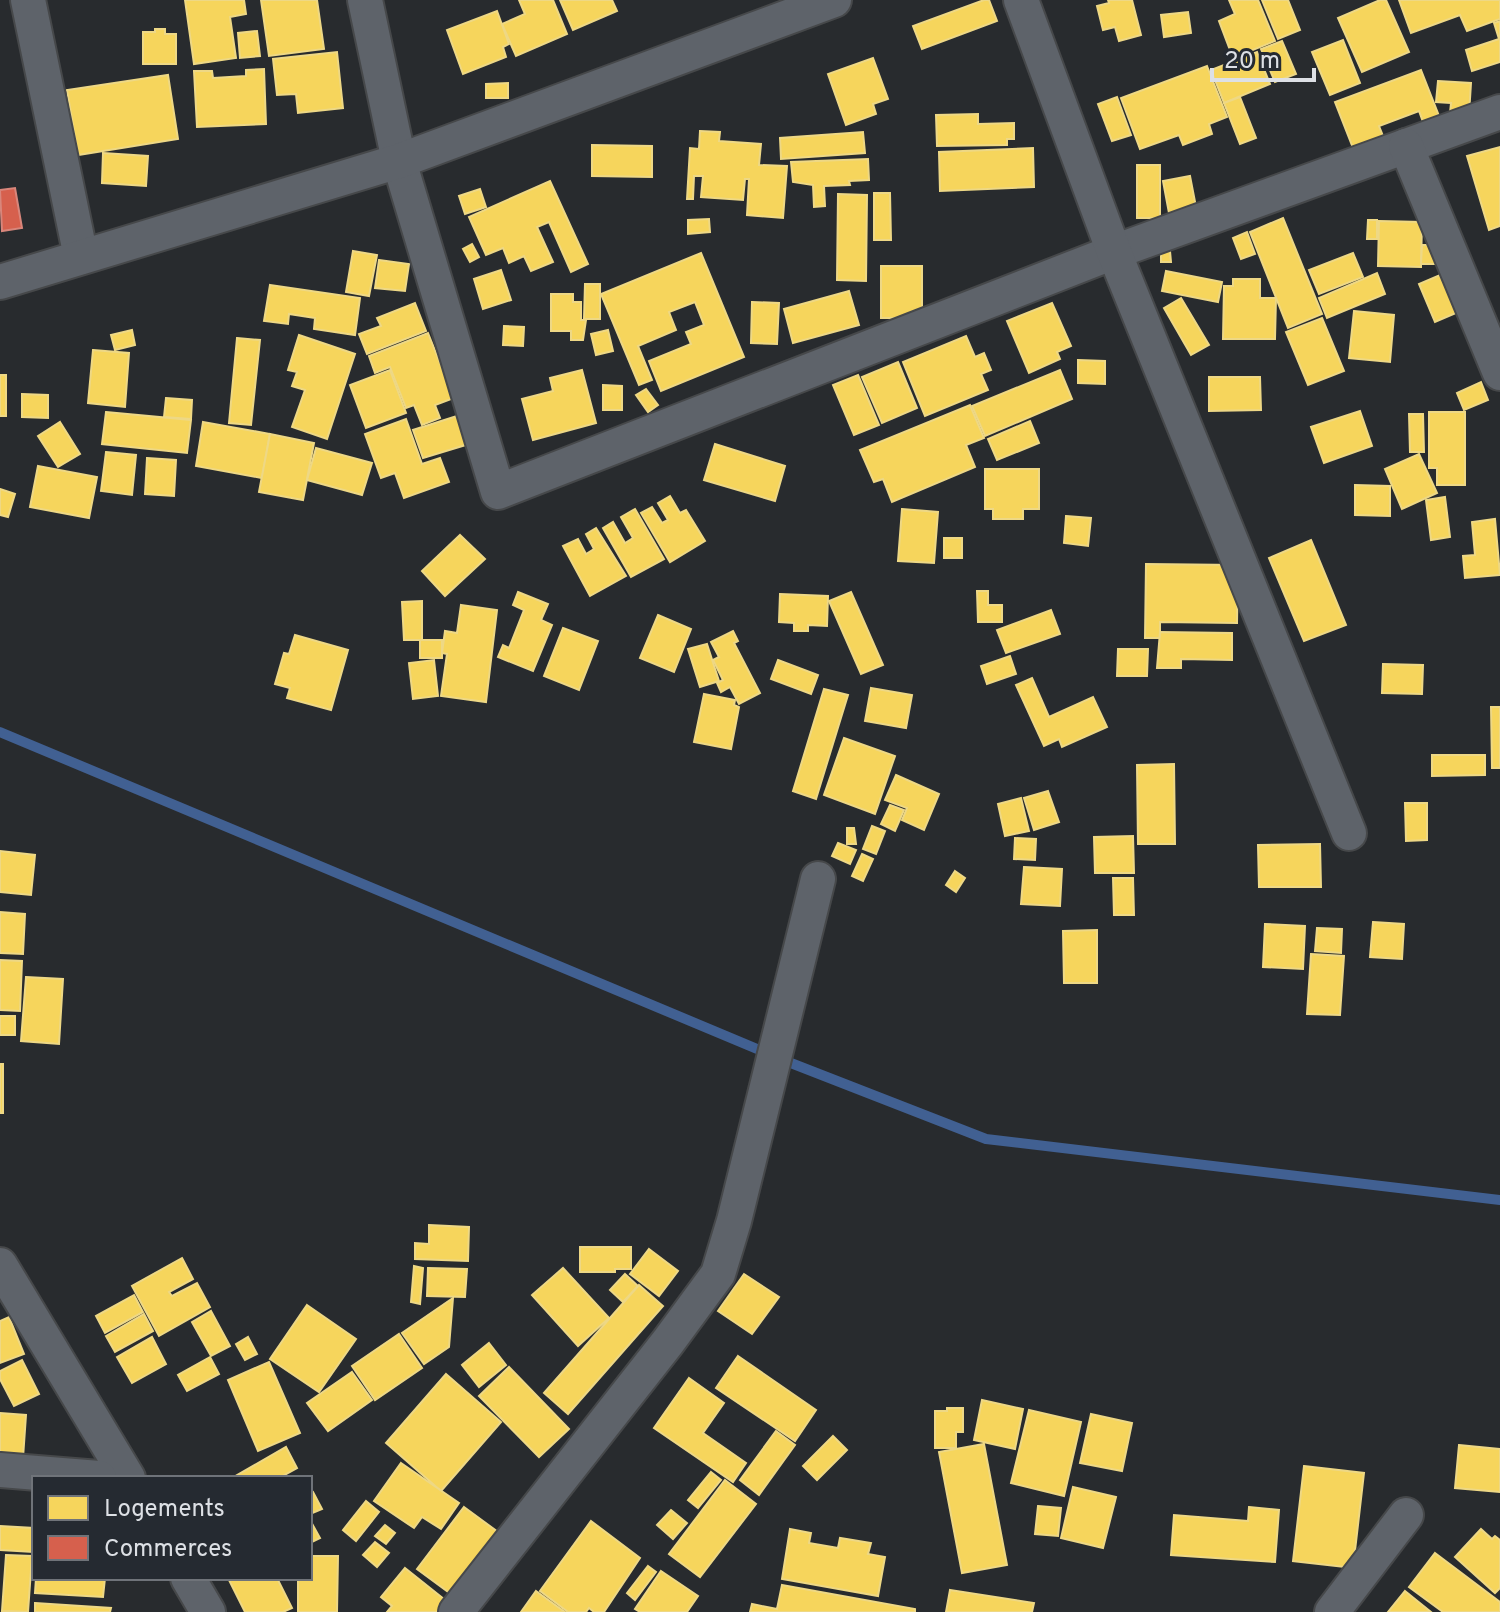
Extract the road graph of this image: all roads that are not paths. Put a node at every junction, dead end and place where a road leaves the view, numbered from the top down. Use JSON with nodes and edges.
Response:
{"nodes":[{"id":1,"x":28,"y":0,"type":"edge"},
{"id":2,"x":365,"y":0,"type":"edge"},
{"id":3,"x":834,"y":0,"type":"edge"},
{"id":4,"x":1021,"y":0,"type":"edge"},
{"id":5,"x":1500,"y":112,"type":"edge"},
{"id":6,"x":1406,"y":146,"type":"junction"},
{"id":7,"x":399,"y":161,"type":"junction"},
{"id":8,"x":1114,"y":252,"type":"junction"},
{"id":9,"x":81,"y":257,"type":"junction"},
{"id":10,"x":0,"y":282,"type":"edge"},
{"id":11,"x":1500,"y":373,"type":"edge"},
{"id":12,"x":1349,"y":833,"type":"dead end"},
{"id":13,"x":818,"y":879,"type":"dead end"},
{"id":14,"x":0,"y":1265,"type":"edge"},
{"id":15,"x":0,"y":1470,"type":"edge"},
{"id":16,"x":74,"y":1476,"type":"edge"},
{"id":17,"x":127,"y":1476,"type":"edge"},
{"id":18,"x":1406,"y":1515,"type":"dead end"},
{"id":19,"x":189,"y":1580,"type":"edge"},
{"id":20,"x":208,"y":1612,"type":"edge"},
{"id":21,"x":456,"y":1612,"type":"edge"},
{"id":22,"x":1332,"y":1612,"type":"edge"}],
"edges":[{"from":1,"to":9,"type":"street"},
{"from":2,"to":7,"type":"street"},
{"from":3,"to":7,"type":"street"},
{"from":4,"to":8,"type":"street"},
{"from":5,"to":6,"type":"street"},
{"from":6,"to":8,"type":"street"},
{"from":6,"to":11,"type":"street"},
{"from":7,"to":8,"type":"street"},
{"from":7,"to":9,"type":"street"},
{"from":8,"to":12,"type":"street"},
{"from":9,"to":10,"type":"street"},
{"from":13,"to":21,"type":"street"},
{"from":14,"to":17,"type":"street"},
{"from":15,"to":16,"type":"street"},
{"from":18,"to":22,"type":"street"},
{"from":19,"to":20,"type":"street"}]}
